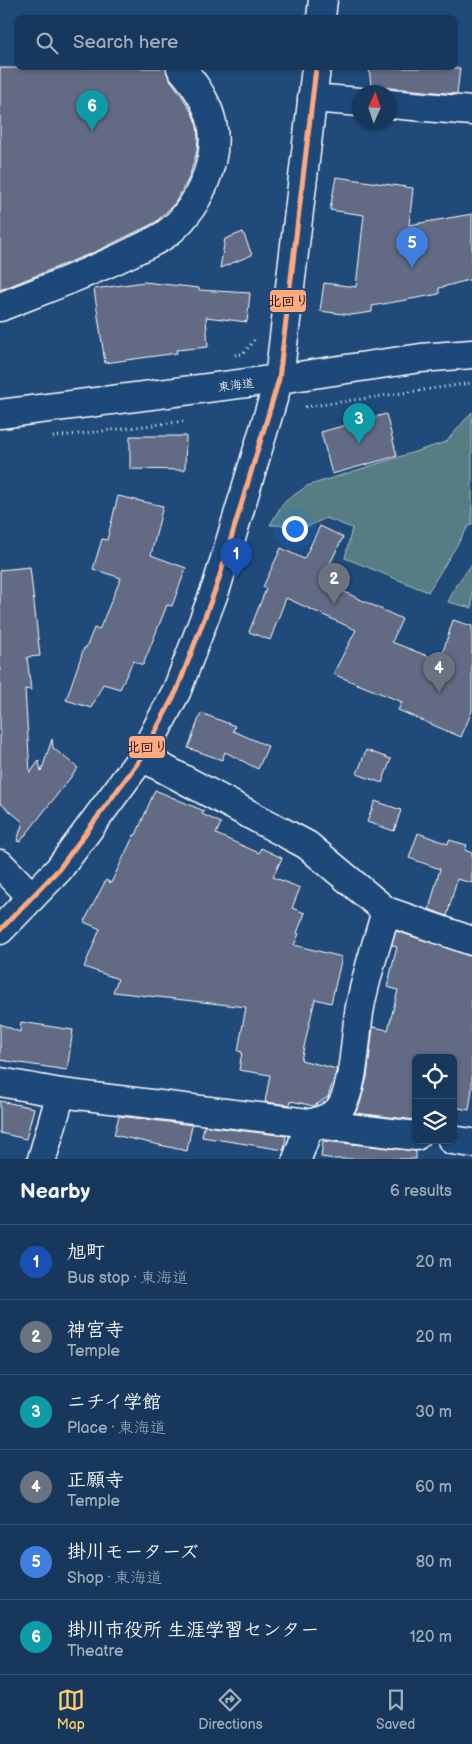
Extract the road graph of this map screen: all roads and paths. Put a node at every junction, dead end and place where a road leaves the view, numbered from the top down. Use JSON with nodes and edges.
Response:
{"nodes":[{"id":1,"x":323,"y":0,"type":"edge"},
{"id":2,"x":321,"y":15,"type":"edge"},
{"id":3,"x":184,"y":70,"type":"edge"},
{"id":4,"x":316,"y":70,"type":"edge"},
{"id":5,"x":312,"y":98,"type":"junction"},
{"id":6,"x":352,"y":101,"type":"edge"},
{"id":7,"x":397,"y":105,"type":"edge"},
{"id":8,"x":472,"y":111,"type":"edge"},
{"id":9,"x":0,"y":307,"type":"edge"},
{"id":10,"x":258,"y":336,"type":"dead end"},
{"id":11,"x":243,"y":354,"type":"dead end"},
{"id":12,"x":472,"y":354,"type":"edge"},
{"id":13,"x":279,"y":379,"type":"junction"},
{"id":14,"x":472,"y":383,"type":"edge"},
{"id":15,"x":305,"y":407,"type":"dead end"},
{"id":16,"x":0,"y":414,"type":"edge"},
{"id":17,"x":186,"y":421,"type":"dead end"},
{"id":18,"x":49,"y":437,"type":"dead end"},
{"id":19,"x":142,"y":757,"type":"junction"},
{"id":20,"x":0,"y":864,"type":"edge"},
{"id":21,"x":32,"y":897,"type":"junction"},
{"id":22,"x":386,"y":911,"type":"junction"},
{"id":23,"x":0,"y":930,"type":"edge"},
{"id":24,"x":472,"y":941,"type":"edge"},
{"id":25,"x":0,"y":1082,"type":"edge"},
{"id":26,"x":61,"y":1093,"type":"junction"},
{"id":27,"x":310,"y":1124,"type":"junction"},
{"id":28,"x":412,"y":1136,"type":"edge"},
{"id":29,"x":457,"y":1141,"type":"edge"},
{"id":30,"x":472,"y":1143,"type":"edge"},
{"id":31,"x":42,"y":1159,"type":"edge"},
{"id":32,"x":297,"y":1159,"type":"edge"}],
"edges":[{"from":1,"to":2,"type":"street"},
{"from":3,"to":9,"type":"street"},
{"from":4,"to":5,"type":"street"},
{"from":5,"to":6,"type":"street"},
{"from":5,"to":13,"type":"street"},
{"from":7,"to":8,"type":"street"},
{"from":10,"to":11,"type":"path"},
{"from":12,"to":13,"type":"street","name":"東海道"},
{"from":13,"to":16,"type":"street","name":"東海道"},
{"from":13,"to":19,"type":"street"},
{"from":14,"to":15,"type":"path"},
{"from":17,"to":18,"type":"path"},
{"from":19,"to":21,"type":"street"},
{"from":19,"to":22,"type":"street"},
{"from":20,"to":21,"type":"street"},
{"from":21,"to":23,"type":"street"},
{"from":22,"to":24,"type":"street"},
{"from":22,"to":27,"type":"street"},
{"from":25,"to":26,"type":"street"},
{"from":26,"to":27,"type":"street"},
{"from":26,"to":31,"type":"street"},
{"from":27,"to":28,"type":"street"},
{"from":27,"to":32,"type":"street"},
{"from":29,"to":30,"type":"street"}]}
